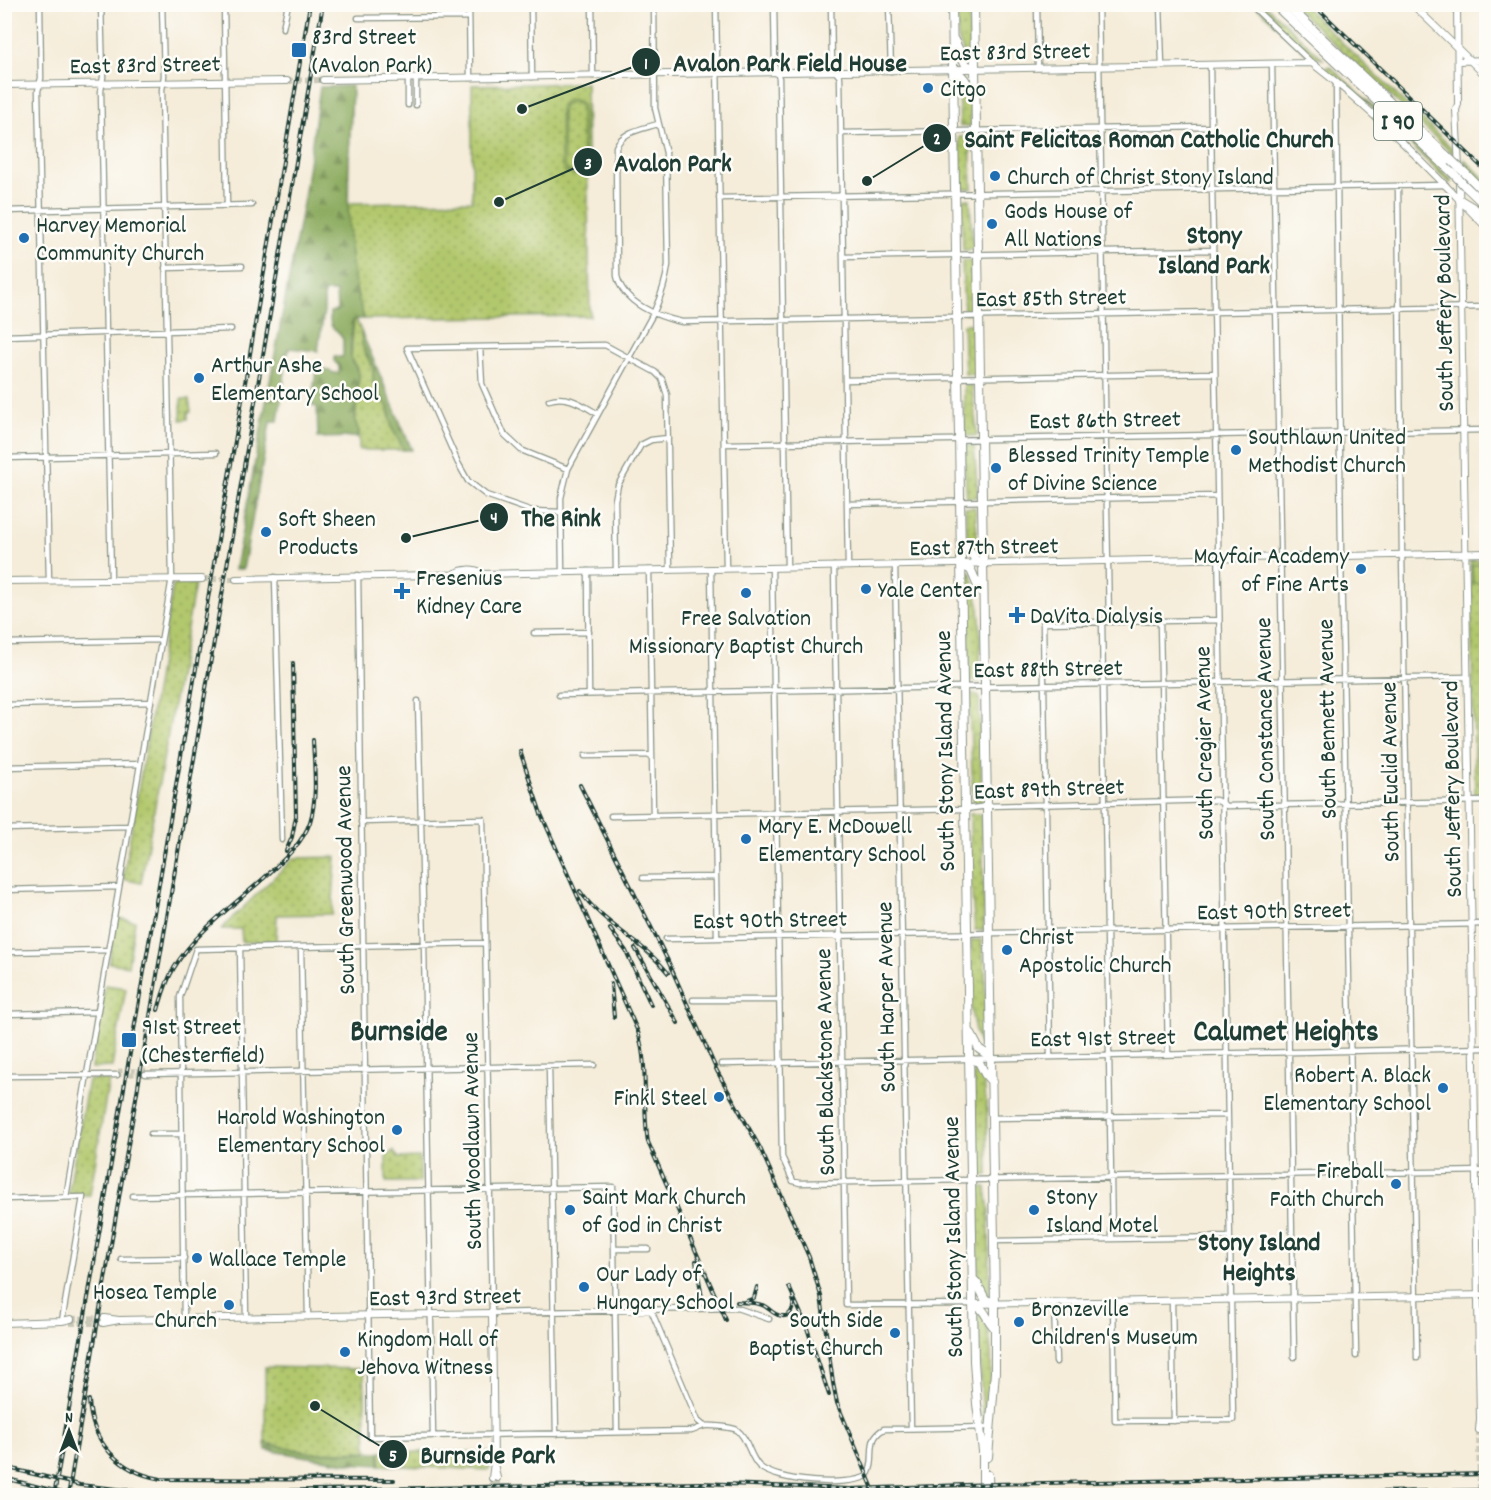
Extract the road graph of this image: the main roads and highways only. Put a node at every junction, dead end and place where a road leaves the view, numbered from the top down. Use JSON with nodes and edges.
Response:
{"nodes":[{"id":1,"x":952,"y":4,"type":"edge"},
{"id":2,"x":974,"y":4,"type":"edge"},
{"id":3,"x":1274,"y":4,"type":"edge"},
{"id":4,"x":1286,"y":4,"type":"edge"},
{"id":5,"x":1412,"y":4,"type":"edge"},
{"id":6,"x":1457,"y":4,"type":"edge"},
{"id":7,"x":952,"y":33,"type":"junction"},
{"id":8,"x":1458,"y":48,"type":"junction"},
{"id":9,"x":1486,"y":60,"type":"edge"},
{"id":10,"x":1458,"y":61,"type":"junction"},
{"id":11,"x":1470,"y":61,"type":"junction"},
{"id":12,"x":975,"y":69,"type":"junction"},
{"id":13,"x":952,"y":70,"type":"junction"},
{"id":14,"x":1486,"y":76,"type":"edge"},
{"id":15,"x":323,"y":80,"type":"tunnel mouth"},
{"id":16,"x":287,"y":81,"type":"tunnel mouth"},
{"id":17,"x":4,"y":85,"type":"edge"},
{"id":18,"x":975,"y":103,"type":"junction"},
{"id":19,"x":1456,"y":160,"type":"junction"},
{"id":20,"x":1486,"y":194,"type":"edge"},
{"id":21,"x":1460,"y":200,"type":"junction"},
{"id":22,"x":1486,"y":206,"type":"edge"},
{"id":23,"x":1486,"y":219,"type":"edge"},
{"id":24,"x":1486,"y":227,"type":"edge"},
{"id":25,"x":961,"y":538,"type":"junction"},
{"id":26,"x":1486,"y":553,"type":"edge"},
{"id":27,"x":1464,"y":554,"type":"junction"},
{"id":28,"x":961,"y":564,"type":"junction"},
{"id":29,"x":983,"y":564,"type":"junction"},
{"id":30,"x":202,"y":577,"type":"tunnel mouth"},
{"id":31,"x":236,"y":577,"type":"tunnel mouth"},
{"id":32,"x":4,"y":581,"type":"edge"},
{"id":33,"x":983,"y":597,"type":"junction"},
{"id":34,"x":968,"y":1028,"type":"junction"},
{"id":35,"x":991,"y":1057,"type":"junction"},
{"id":36,"x":969,"y":1059,"type":"junction"},
{"id":37,"x":992,"y":1082,"type":"junction"},
{"id":38,"x":973,"y":1279,"type":"junction"},
{"id":39,"x":1478,"y":1295,"type":"junction"},
{"id":40,"x":1486,"y":1295,"type":"edge"},
{"id":41,"x":973,"y":1304,"type":"junction"},
{"id":42,"x":995,"y":1304,"type":"junction"},
{"id":43,"x":492,"y":1313,"type":"joint"},
{"id":44,"x":71,"y":1321,"type":"tunnel mouth"},
{"id":45,"x":103,"y":1321,"type":"tunnel mouth"},
{"id":46,"x":4,"y":1323,"type":"edge"},
{"id":47,"x":995,"y":1328,"type":"junction"},
{"id":48,"x":1483,"y":1419,"type":"edge"},
{"id":49,"x":1481,"y":1430,"type":"tunnel mouth"},
{"id":50,"x":495,"y":1478,"type":"tunnel mouth"},
{"id":51,"x":983,"y":1496,"type":"edge"},
{"id":52,"x":989,"y":1496,"type":"edge"}],
"edges":[{"from":1,"to":7,"type":"highway","name":"South Stony Island Avenue"},
{"from":2,"to":12,"type":"highway","name":"South Stony Island Avenue"},
{"from":3,"to":22,"type":"highway","number":"I 90","bridge":true},
{"from":4,"to":19,"type":"highway","number":"I 90"},
{"from":5,"to":8,"type":"main road"},
{"from":6,"to":8,"type":"main road","name":"South Jeffery Boulevard"},
{"from":7,"to":12,"type":"highway"},
{"from":7,"to":13,"type":"highway","name":"South Stony Island Avenue"},
{"from":8,"to":10,"type":"main road","name":"South Jeffery Boulevard"},
{"from":8,"to":11,"type":"main road"},
{"from":9,"to":11,"type":"main road"},
{"from":10,"to":11,"type":"main road"},
{"from":10,"to":19,"type":"main road","name":"South Jeffery Boulevard"},
{"from":11,"to":14,"type":"main road"},
{"from":12,"to":13,"type":"main road","name":"East 83rd Street"},
{"from":12,"to":18,"type":"highway","name":"South Stony Island Avenue"},
{"from":12,"to":21,"type":"main road","name":"East 83rd Street"},
{"from":13,"to":15,"type":"main road","name":"East 83rd Street"},
{"from":13,"to":18,"type":"highway"},
{"from":13,"to":25,"type":"highway","name":"South Stony Island Avenue"},
{"from":16,"to":17,"type":"main road","name":"East 83rd Street"},
{"from":18,"to":29,"type":"highway","name":"South Stony Island Avenue"},
{"from":19,"to":20,"type":"highway","number":"I 90","bridge":true},
{"from":19,"to":21,"type":"main road","name":"South Jeffery Boulevard"},
{"from":21,"to":23,"type":"highway"},
{"from":21,"to":24,"type":"main road"},
{"from":21,"to":27,"type":"main road","name":"South Jeffery Boulevard"},
{"from":25,"to":28,"type":"highway","name":"South Stony Island Avenue"},
{"from":25,"to":29,"type":"highway"},
{"from":26,"to":27,"type":"main road","name":"East 87th Street"},
{"from":27,"to":29,"type":"main road","name":"East 87th Street"},
{"from":27,"to":39,"type":"main road","name":"South Jeffery Boulevard"},
{"from":28,"to":29,"type":"main road","name":"East 87th Street"},
{"from":28,"to":31,"type":"main road","name":"East 87th Street"},
{"from":28,"to":33,"type":"highway"},
{"from":28,"to":34,"type":"highway","name":"South Stony Island Avenue"},
{"from":29,"to":33,"type":"highway","name":"South Stony Island Avenue"},
{"from":30,"to":32,"type":"main road"},
{"from":33,"to":35,"type":"highway","name":"South Stony Island Avenue"},
{"from":34,"to":35,"type":"highway"},
{"from":34,"to":36,"type":"highway","name":"South Stony Island Avenue"},
{"from":35,"to":37,"type":"highway","name":"South Stony Island Avenue"},
{"from":36,"to":37,"type":"highway"},
{"from":36,"to":38,"type":"highway","name":"South Stony Island Avenue"},
{"from":37,"to":42,"type":"highway","name":"South Stony Island Avenue"},
{"from":38,"to":41,"type":"highway","name":"South Stony Island Avenue"},
{"from":38,"to":42,"type":"highway"},
{"from":39,"to":40,"type":"main road"},
{"from":39,"to":42,"type":"main road"},
{"from":39,"to":48,"type":"main road","name":"South Jeffery Boulevard"},
{"from":41,"to":42,"type":"main road"},
{"from":41,"to":47,"type":"highway"},
{"from":41,"to":51,"type":"highway","name":"South Stony Island Avenue"},
{"from":42,"to":47,"type":"highway","name":"South Stony Island Avenue"},
{"from":43,"to":45,"type":"main road","name":"East 93rd Street"},
{"from":43,"to":50,"type":"main road","name":"South Woodlawn Avenue"},
{"from":44,"to":46,"type":"main road"},
{"from":47,"to":52,"type":"highway","name":"South Stony Island Avenue"},
{"from":48,"to":49,"type":"main road","name":"South Jeffery Boulevard"}]}
